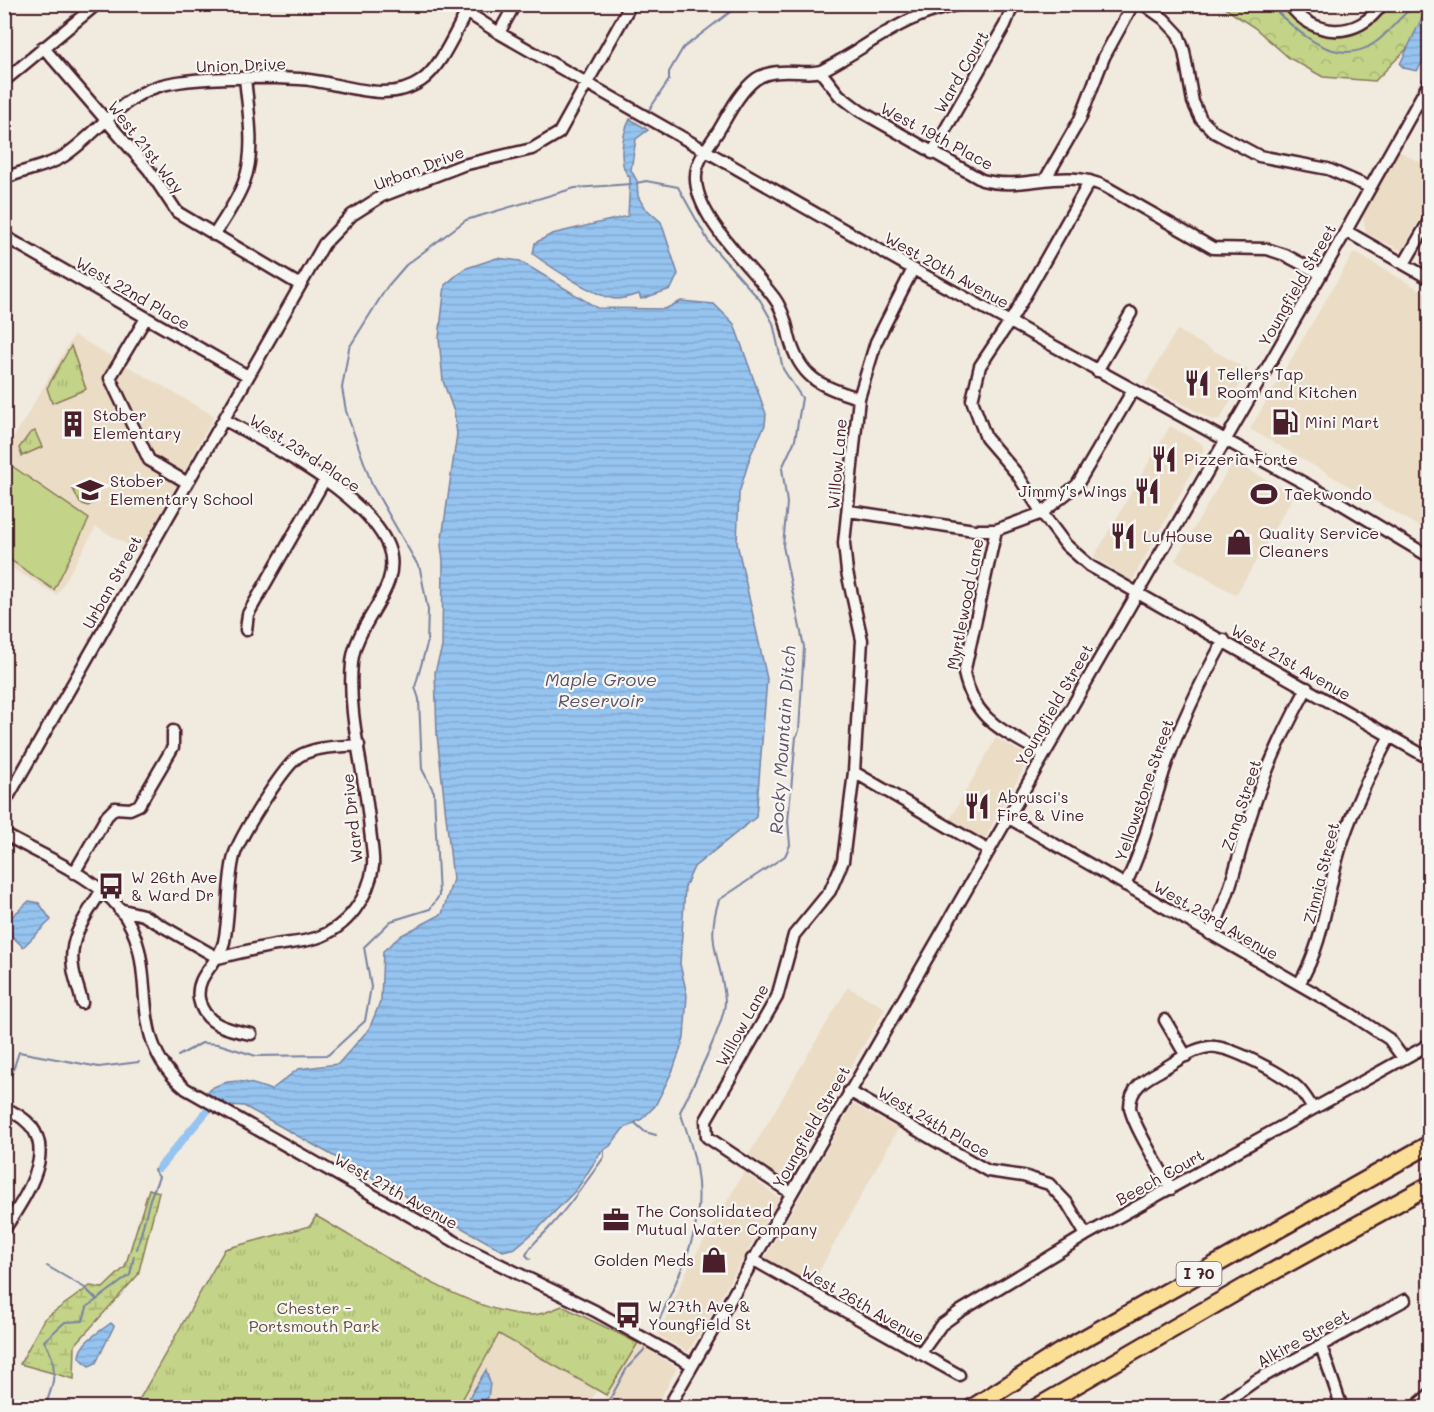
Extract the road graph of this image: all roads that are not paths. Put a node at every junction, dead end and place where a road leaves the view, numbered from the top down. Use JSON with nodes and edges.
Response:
{"nodes":[{"id":1,"x":454,"y":4,"type":"edge"},
{"id":2,"x":515,"y":4,"type":"edge"},
{"id":3,"x":631,"y":4,"type":"edge"},
{"id":4,"x":961,"y":4,"type":"edge"},
{"id":5,"x":1013,"y":4,"type":"edge"},
{"id":6,"x":1133,"y":4,"type":"edge"},
{"id":7,"x":1143,"y":4,"type":"edge"},
{"id":8,"x":1289,"y":4,"type":"edge"},
{"id":9,"x":1382,"y":4,"type":"edge"},
{"id":10,"x":94,"y":5,"type":"edge"},
{"id":11,"x":466,"y":13,"type":"junction"},
{"id":12,"x":499,"y":33,"type":"junction"},
{"id":13,"x":43,"y":47,"type":"junction"},
{"id":14,"x":820,"y":71,"type":"junction"},
{"id":15,"x":245,"y":78,"type":"junction"},
{"id":16,"x":4,"y":81,"type":"edge"},
{"id":17,"x":1430,"y":81,"type":"edge"},
{"id":18,"x":587,"y":84,"type":"junction"},
{"id":19,"x":108,"y":121,"type":"junction"},
{"id":20,"x":705,"y":151,"type":"junction"},
{"id":21,"x":932,"y":153,"type":"junction"},
{"id":22,"x":1046,"y":178,"type":"junction"},
{"id":23,"x":4,"y":179,"type":"edge"},
{"id":24,"x":1090,"y":181,"type":"junction"},
{"id":25,"x":1369,"y":187,"type":"junction"},
{"id":26,"x":1430,"y":219,"type":"edge"},
{"id":27,"x":1346,"y":231,"type":"junction"},
{"id":28,"x":214,"y":235,"type":"junction"},
{"id":29,"x":4,"y":236,"type":"edge"},
{"id":30,"x":1404,"y":264,"type":"junction"},
{"id":31,"x":913,"y":269,"type":"junction"},
{"id":32,"x":1321,"y":274,"type":"junction"},
{"id":33,"x":1430,"y":279,"type":"edge"},
{"id":34,"x":300,"y":285,"type":"junction"},
{"id":35,"x":1131,"y":313,"type":"dead end"},
{"id":36,"x":146,"y":318,"type":"junction"},
{"id":37,"x":1009,"y":320,"type":"junction"},
{"id":38,"x":1096,"y":371,"type":"junction"},
{"id":39,"x":248,"y":376,"type":"junction"},
{"id":40,"x":1132,"y":390,"type":"junction"},
{"id":41,"x":858,"y":398,"type":"junction"},
{"id":42,"x":225,"y":420,"type":"junction"},
{"id":43,"x":1225,"y":440,"type":"junction"},
{"id":44,"x":324,"y":481,"type":"junction"},
{"id":45,"x":186,"y":482,"type":"junction"},
{"id":46,"x":849,"y":511,"type":"junction"},
{"id":47,"x":367,"y":513,"type":"joint"},
{"id":48,"x":1042,"y":513,"type":"junction"},
{"id":49,"x":996,"y":530,"type":"junction"},
{"id":50,"x":1430,"y":557,"type":"edge"},
{"id":51,"x":1137,"y":591,"type":"junction"},
{"id":52,"x":246,"y":630,"type":"dead end"},
{"id":53,"x":1224,"y":640,"type":"junction"},
{"id":54,"x":1306,"y":688,"type":"junction"},
{"id":55,"x":173,"y":731,"type":"dead end"},
{"id":56,"x":1390,"y":736,"type":"junction"},
{"id":57,"x":359,"y":745,"type":"junction"},
{"id":58,"x":1043,"y":754,"type":"junction"},
{"id":59,"x":1430,"y":759,"type":"edge"},
{"id":60,"x":854,"y":772,"type":"junction"},
{"id":61,"x":4,"y":804,"type":"edge"},
{"id":62,"x":1007,"y":817,"type":"junction"},
{"id":63,"x":4,"y":834,"type":"edge"},
{"id":64,"x":988,"y":850,"type":"junction"},
{"id":65,"x":74,"y":873,"type":"junction"},
{"id":66,"x":1125,"y":885,"type":"junction"},
{"id":67,"x":101,"y":891,"type":"junction"},
{"id":68,"x":119,"y":909,"type":"junction"},
{"id":69,"x":1210,"y":934,"type":"junction"},
{"id":70,"x":218,"y":958,"type":"junction"},
{"id":71,"x":1299,"y":984,"type":"junction"},
{"id":72,"x":82,"y":1003,"type":"dead end"},
{"id":73,"x":1165,"y":1020,"type":"dead end"},
{"id":74,"x":251,"y":1034,"type":"dead end"},
{"id":75,"x":1430,"y":1044,"type":"edge"},
{"id":76,"x":1186,"y":1056,"type":"junction"},
{"id":77,"x":1403,"y":1058,"type":"junction"},
{"id":78,"x":849,"y":1091,"type":"junction"},
{"id":79,"x":1312,"y":1107,"type":"junction"},
{"id":80,"x":4,"y":1108,"type":"edge"},
{"id":81,"x":1430,"y":1144,"type":"edge"},
{"id":82,"x":1430,"y":1185,"type":"edge"},
{"id":83,"x":1171,"y":1189,"type":"junction"},
{"id":84,"x":790,"y":1193,"type":"junction"},
{"id":85,"x":4,"y":1230,"type":"edge"},
{"id":86,"x":1086,"y":1235,"type":"junction"},
{"id":87,"x":753,"y":1259,"type":"junction"},
{"id":88,"x":1405,"y":1300,"type":"dead end"},
{"id":89,"x":1321,"y":1346,"type":"junction"},
{"id":90,"x":920,"y":1354,"type":"junction"},
{"id":91,"x":692,"y":1365,"type":"junction"},
{"id":92,"x":958,"y":1375,"type":"dead end"},
{"id":93,"x":1430,"y":1394,"type":"edge"},
{"id":94,"x":668,"y":1407,"type":"edge"},
{"id":95,"x":972,"y":1407,"type":"edge"},
{"id":96,"x":1036,"y":1407,"type":"edge"},
{"id":97,"x":1217,"y":1407,"type":"edge"},
{"id":98,"x":1342,"y":1407,"type":"edge"},
{"id":99,"x":1414,"y":1407,"type":"edge"}],
"edges":[{"from":1,"to":11,"type":"street","name":"West 20th Avenue"},
{"from":2,"to":12,"type":"street"},
{"from":3,"to":18,"type":"street","name":"Urban Drive"},
{"from":4,"to":14,"type":"street","name":"Willow Lane"},
{"from":5,"to":21,"type":"street","name":"Ward Court"},
{"from":6,"to":22,"type":"street"},
{"from":7,"to":25,"type":"street"},
{"from":8,"to":9,"type":"street"},
{"from":10,"to":13,"type":"street"},
{"from":11,"to":12,"type":"street","name":"West 20th Avenue"},
{"from":11,"to":15,"type":"street","name":"Union Drive"},
{"from":12,"to":18,"type":"street","name":"West 20th Avenue"},
{"from":13,"to":16,"type":"street"},
{"from":13,"to":19,"type":"street","name":"West 21st Way"},
{"from":14,"to":20,"type":"street","name":"Willow Lane"},
{"from":14,"to":21,"type":"street","name":"West 19th Place"},
{"from":15,"to":19,"type":"street","name":"Union Drive"},
{"from":15,"to":28,"type":"street"},
{"from":17,"to":25,"type":"street","name":"Youngfield Street"},
{"from":18,"to":20,"type":"street","name":"West 20th Avenue"},
{"from":18,"to":34,"type":"street","name":"Urban Drive"},
{"from":19,"to":23,"type":"street","name":"Union Drive"},
{"from":19,"to":28,"type":"street","name":"West 21st Way"},
{"from":20,"to":31,"type":"street","name":"West 20th Avenue"},
{"from":20,"to":41,"type":"street","name":"Willow Lane"},
{"from":21,"to":22,"type":"street","name":"West 19th Place"},
{"from":22,"to":24,"type":"street","name":"West 19th Place"},
{"from":24,"to":32,"type":"street","name":"West 19th Place"},
{"from":24,"to":37,"type":"street","name":"West 21st Avenue"},
{"from":25,"to":27,"type":"street","name":"Youngfield Street"},
{"from":26,"to":30,"type":"street"},
{"from":27,"to":30,"type":"street"},
{"from":27,"to":32,"type":"street","name":"Youngfield Street"},
{"from":28,"to":34,"type":"street","name":"West 21st Way"},
{"from":29,"to":36,"type":"street","name":"West 22nd Place"},
{"from":30,"to":33,"type":"street"},
{"from":31,"to":37,"type":"street","name":"West 20th Avenue"},
{"from":31,"to":41,"type":"street"},
{"from":32,"to":43,"type":"street","name":"Youngfield Street"},
{"from":34,"to":39,"type":"street","name":"Urban Drive"},
{"from":35,"to":38,"type":"street"},
{"from":36,"to":39,"type":"street","name":"West 22nd Place"},
{"from":36,"to":45,"type":"street"},
{"from":37,"to":38,"type":"street","name":"West 20th Avenue"},
{"from":37,"to":48,"type":"street","name":"West 21st Avenue"},
{"from":38,"to":40,"type":"street","name":"West 20th Avenue"},
{"from":39,"to":42,"type":"street","name":"Urban Street"},
{"from":40,"to":43,"type":"street","name":"West 20th Avenue"},
{"from":40,"to":48,"type":"street"},
{"from":41,"to":46,"type":"street","name":"Willow Lane"},
{"from":42,"to":44,"type":"street","name":"West 23rd Place"},
{"from":42,"to":45,"type":"street","name":"Urban Street"},
{"from":43,"to":50,"type":"street","name":"West 20th Avenue"},
{"from":43,"to":51,"type":"street","name":"Youngfield Street"},
{"from":44,"to":47,"type":"street","name":"West 23rd Place"},
{"from":44,"to":52,"type":"street"},
{"from":45,"to":61,"type":"street","name":"Urban Street"},
{"from":46,"to":49,"type":"street"},
{"from":46,"to":60,"type":"street","name":"Willow Lane"},
{"from":47,"to":57,"type":"street","name":"Ward Drive"},
{"from":48,"to":49,"type":"street"},
{"from":48,"to":51,"type":"street","name":"West 21st Avenue"},
{"from":49,"to":58,"type":"street","name":"Myrtlewood Lane"},
{"from":51,"to":53,"type":"street","name":"West 21st Avenue"},
{"from":51,"to":58,"type":"street","name":"Youngfield Street"},
{"from":53,"to":54,"type":"street","name":"West 21st Avenue"},
{"from":53,"to":66,"type":"street","name":"Yellowstone Street"},
{"from":54,"to":56,"type":"street","name":"West 21st Avenue"},
{"from":54,"to":69,"type":"street","name":"Zang Street"},
{"from":55,"to":65,"type":"street"},
{"from":56,"to":59,"type":"street","name":"West 21st Avenue"},
{"from":56,"to":71,"type":"street","name":"Zinnia Street"},
{"from":57,"to":70,"type":"street"},
{"from":57,"to":70,"type":"street","name":"Ward Drive"},
{"from":58,"to":62,"type":"street","name":"Youngfield Street"},
{"from":60,"to":64,"type":"street"},
{"from":60,"to":84,"type":"street","name":"Willow Lane"},
{"from":62,"to":64,"type":"street","name":"Youngfield Street"},
{"from":62,"to":66,"type":"street","name":"West 23rd Avenue"},
{"from":63,"to":65,"type":"street"},
{"from":64,"to":78,"type":"street","name":"Youngfield Street"},
{"from":65,"to":67,"type":"street"},
{"from":66,"to":69,"type":"street","name":"West 23rd Avenue"},
{"from":67,"to":68,"type":"street"},
{"from":67,"to":72,"type":"street"},
{"from":68,"to":70,"type":"street"},
{"from":68,"to":91,"type":"street","name":"West 27th Avenue"},
{"from":69,"to":71,"type":"street","name":"West 23rd Avenue"},
{"from":70,"to":74,"type":"street"},
{"from":71,"to":77,"type":"street","name":"West 23rd Avenue"},
{"from":73,"to":76,"type":"street"},
{"from":75,"to":77,"type":"street","name":"Beech Court"},
{"from":76,"to":79,"type":"street"},
{"from":76,"to":83,"type":"street"},
{"from":77,"to":79,"type":"street","name":"Beech Court"},
{"from":78,"to":84,"type":"street","name":"Youngfield Street"},
{"from":78,"to":86,"type":"street","name":"West 24th Place"},
{"from":79,"to":83,"type":"street","name":"Beech Court"},
{"from":80,"to":85,"type":"street"},
{"from":81,"to":95,"type":"highway","number":"I 70"},
{"from":82,"to":96,"type":"highway","number":"I 70"},
{"from":83,"to":86,"type":"street","name":"Beech Court"},
{"from":84,"to":87,"type":"street","name":"Youngfield Street"},
{"from":86,"to":90,"type":"street","name":"Beech Court"},
{"from":87,"to":90,"type":"street","name":"West 26th Avenue"},
{"from":87,"to":91,"type":"street","name":"Youngfield Street"},
{"from":88,"to":89,"type":"street","name":"Alkire Street"},
{"from":89,"to":97,"type":"street","name":"Alkire Street"},
{"from":89,"to":98,"type":"street"},
{"from":90,"to":92,"type":"street","name":"West 26th Avenue"},
{"from":91,"to":94,"type":"street","name":"Youngfield Street"},
{"from":93,"to":99,"type":"street"}]}
